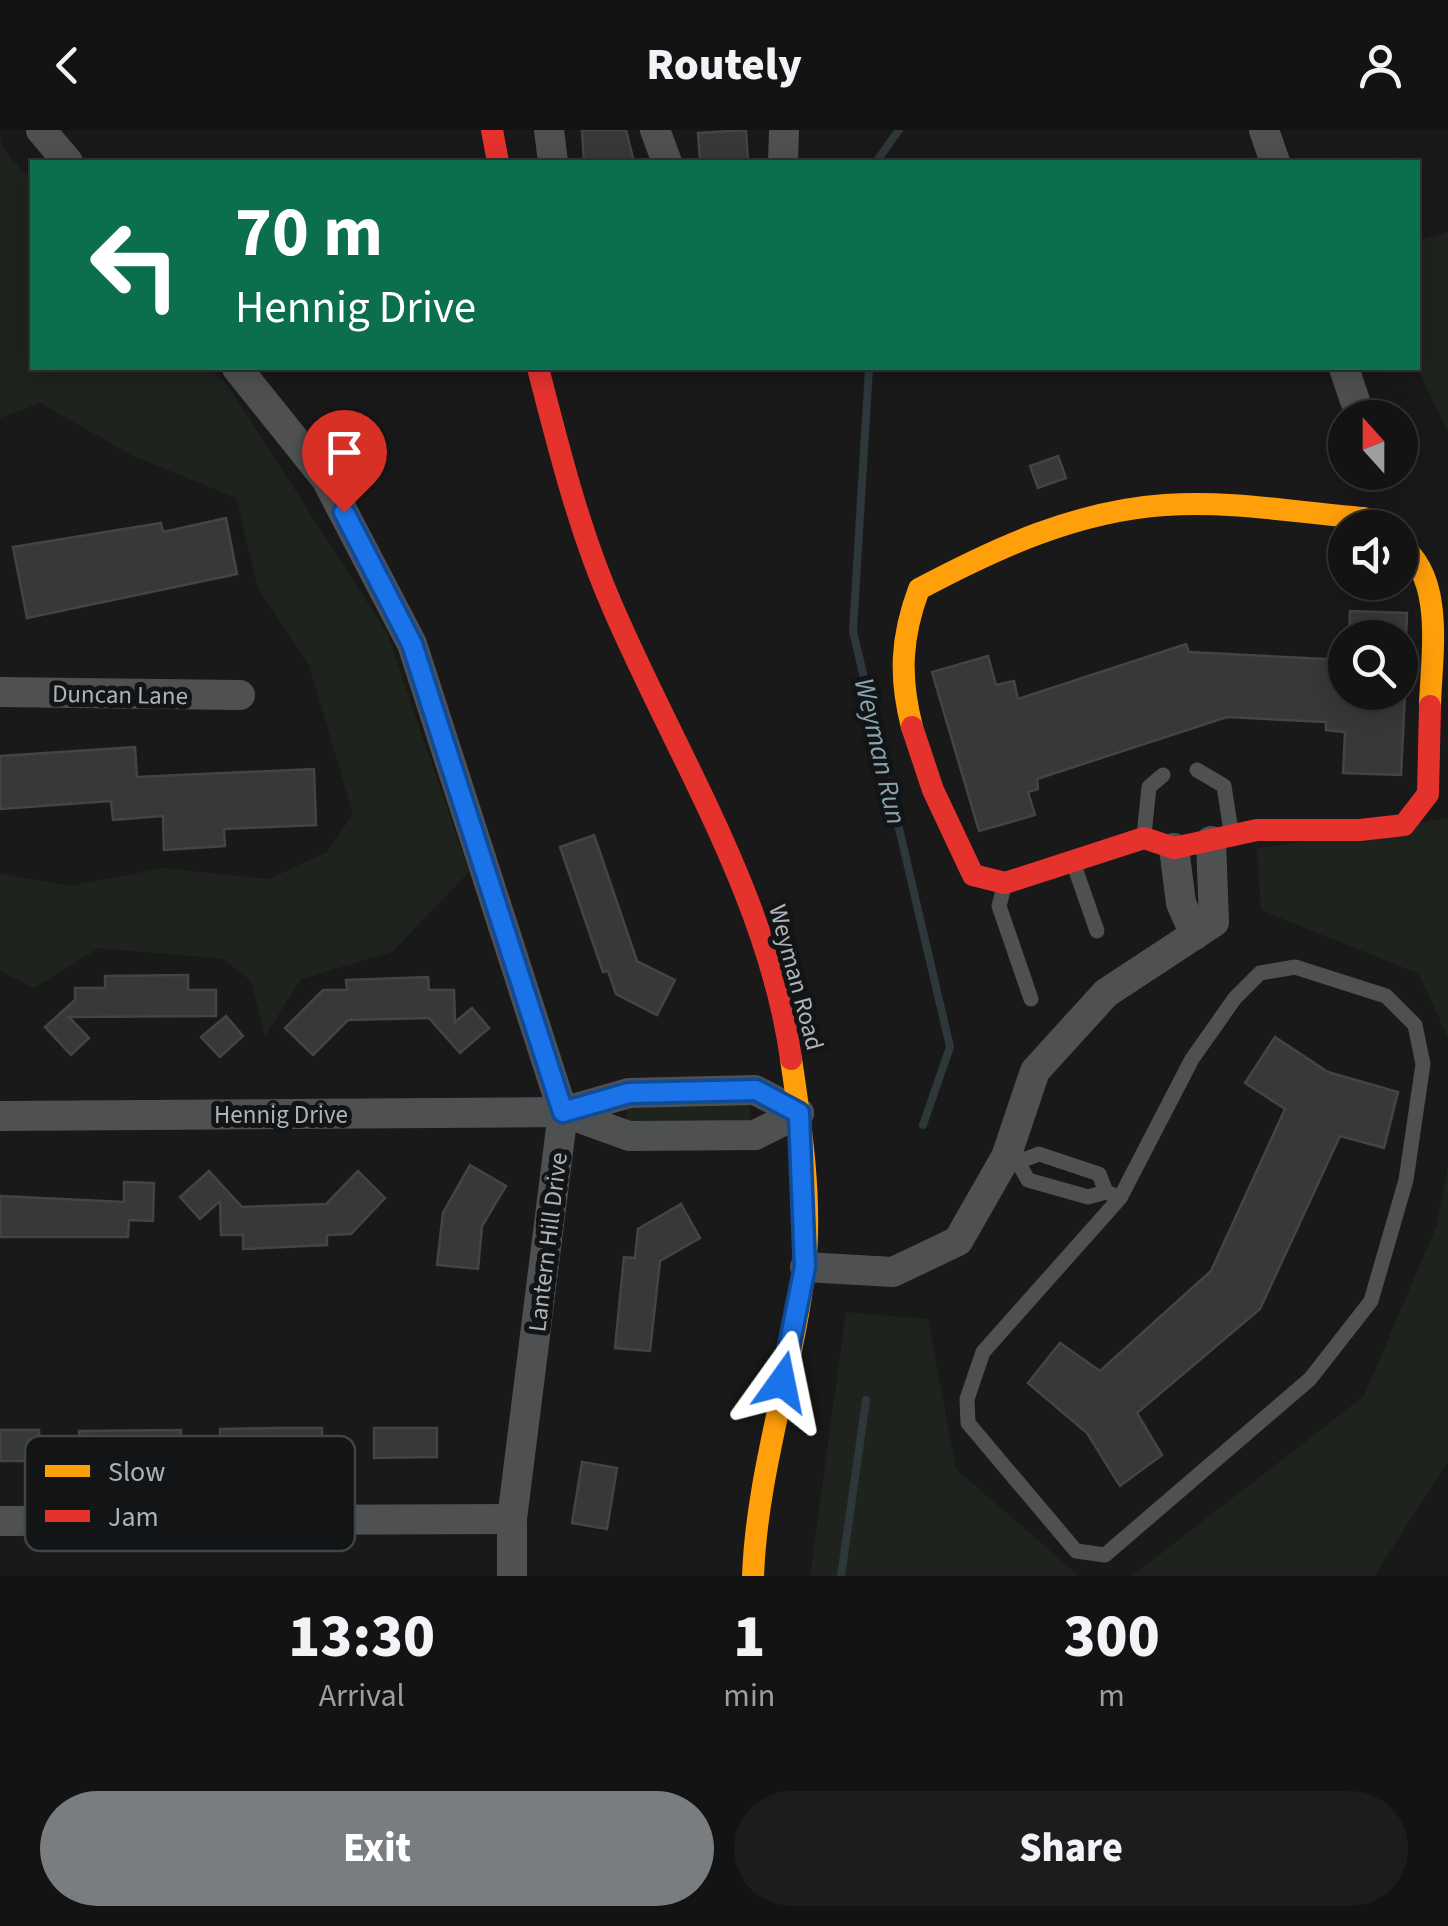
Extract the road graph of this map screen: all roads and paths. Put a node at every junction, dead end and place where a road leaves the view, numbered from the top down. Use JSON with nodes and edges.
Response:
{"nodes":[{"id":1,"x":41,"y":130,"type":"edge"},
{"id":2,"x":492,"y":130,"type":"edge"},
{"id":3,"x":549,"y":130,"type":"edge"},
{"id":4,"x":654,"y":130,"type":"edge"},
{"id":5,"x":784,"y":130,"type":"edge"},
{"id":6,"x":1264,"y":130,"type":"edge"},
{"id":7,"x":66,"y":160,"type":"edge"},
{"id":8,"x":498,"y":160,"type":"edge"},
{"id":9,"x":553,"y":160,"type":"edge"},
{"id":10,"x":666,"y":160,"type":"edge"},
{"id":11,"x":783,"y":160,"type":"edge"},
{"id":12,"x":1274,"y":160,"type":"edge"},
{"id":13,"x":239,"y":370,"type":"edge"},
{"id":14,"x":539,"y":370,"type":"edge"},
{"id":15,"x":1345,"y":370,"type":"edge"},
{"id":16,"x":1355,"y":400,"type":"dead end"},
{"id":17,"x":1328,"y":515,"type":"edge"},
{"id":18,"x":1418,"y":568,"type":"edge"},
{"id":19,"x":0,"y":692,"type":"edge"},
{"id":20,"x":240,"y":696,"type":"dead end"},
{"id":21,"x":1197,"y":770,"type":"dead end"},
{"id":22,"x":1162,"y":775,"type":"dead end"},
{"id":23,"x":1144,"y":838,"type":"junction"},
{"id":24,"x":1221,"y":838,"type":"junction"},
{"id":25,"x":1174,"y":848,"type":"junction"},
{"id":26,"x":1072,"y":862,"type":"junction"},
{"id":27,"x":1005,"y":883,"type":"junction"},
{"id":28,"x":1097,"y":931,"type":"dead end"},
{"id":29,"x":1195,"y":935,"type":"junction"},
{"id":30,"x":1031,"y":1000,"type":"dead end"},
{"id":31,"x":563,"y":1112,"type":"junction"},
{"id":32,"x":799,"y":1113,"type":"junction"},
{"id":33,"x":0,"y":1116,"type":"edge"},
{"id":34,"x":1012,"y":1159,"type":"junction"},
{"id":35,"x":1113,"y":1195,"type":"junction"},
{"id":36,"x":805,"y":1267,"type":"junction"},
{"id":37,"x":512,"y":1519,"type":"junction"},
{"id":38,"x":355,"y":1520,"type":"edge"},
{"id":39,"x":0,"y":1521,"type":"edge"},
{"id":40,"x":25,"y":1521,"type":"edge"},
{"id":41,"x":512,"y":1576,"type":"edge"},
{"id":42,"x":752,"y":1576,"type":"edge"}],
"edges":[{"from":1,"to":7,"type":"street"},
{"from":2,"to":8,"type":"street"},
{"from":3,"to":9,"type":"street"},
{"from":4,"to":10,"type":"street"},
{"from":5,"to":11,"type":"street"},
{"from":6,"to":12,"type":"street"},
{"from":13,"to":31,"type":"street","name":"Lantern Hill Drive"},
{"from":14,"to":32,"type":"street","name":"Weyman Road"},
{"from":15,"to":16,"type":"street"},
{"from":17,"to":27,"type":"street"},
{"from":18,"to":24,"type":"street"},
{"from":19,"to":20,"type":"street","name":"Duncan Lane"},
{"from":21,"to":24,"type":"lane"},
{"from":22,"to":23,"type":"lane"},
{"from":23,"to":25,"type":"street"},
{"from":23,"to":26,"type":"street"},
{"from":24,"to":25,"type":"street"},
{"from":24,"to":29,"type":"street"},
{"from":25,"to":29,"type":"street"},
{"from":26,"to":27,"type":"street"},
{"from":26,"to":28,"type":"lane"},
{"from":27,"to":30,"type":"lane"},
{"from":29,"to":34,"type":"street"},
{"from":31,"to":32,"type":"street","name":"Hennig Drive"},
{"from":31,"to":32,"type":"street","name":"Hennig Drive"},
{"from":31,"to":33,"type":"street","name":"Hennig Drive"},
{"from":31,"to":37,"type":"street","name":"Lantern Hill Drive"},
{"from":32,"to":36,"type":"street","name":"Weyman Road"},
{"from":34,"to":35,"type":"lane"},
{"from":34,"to":35,"type":"lane"},
{"from":34,"to":36,"type":"street"},
{"from":35,"to":35,"type":"lane"},
{"from":36,"to":42,"type":"street","name":"Weyman Road"},
{"from":37,"to":38,"type":"street"},
{"from":37,"to":41,"type":"street","name":"Lantern Hill Drive"},
{"from":39,"to":40,"type":"street"}]}
